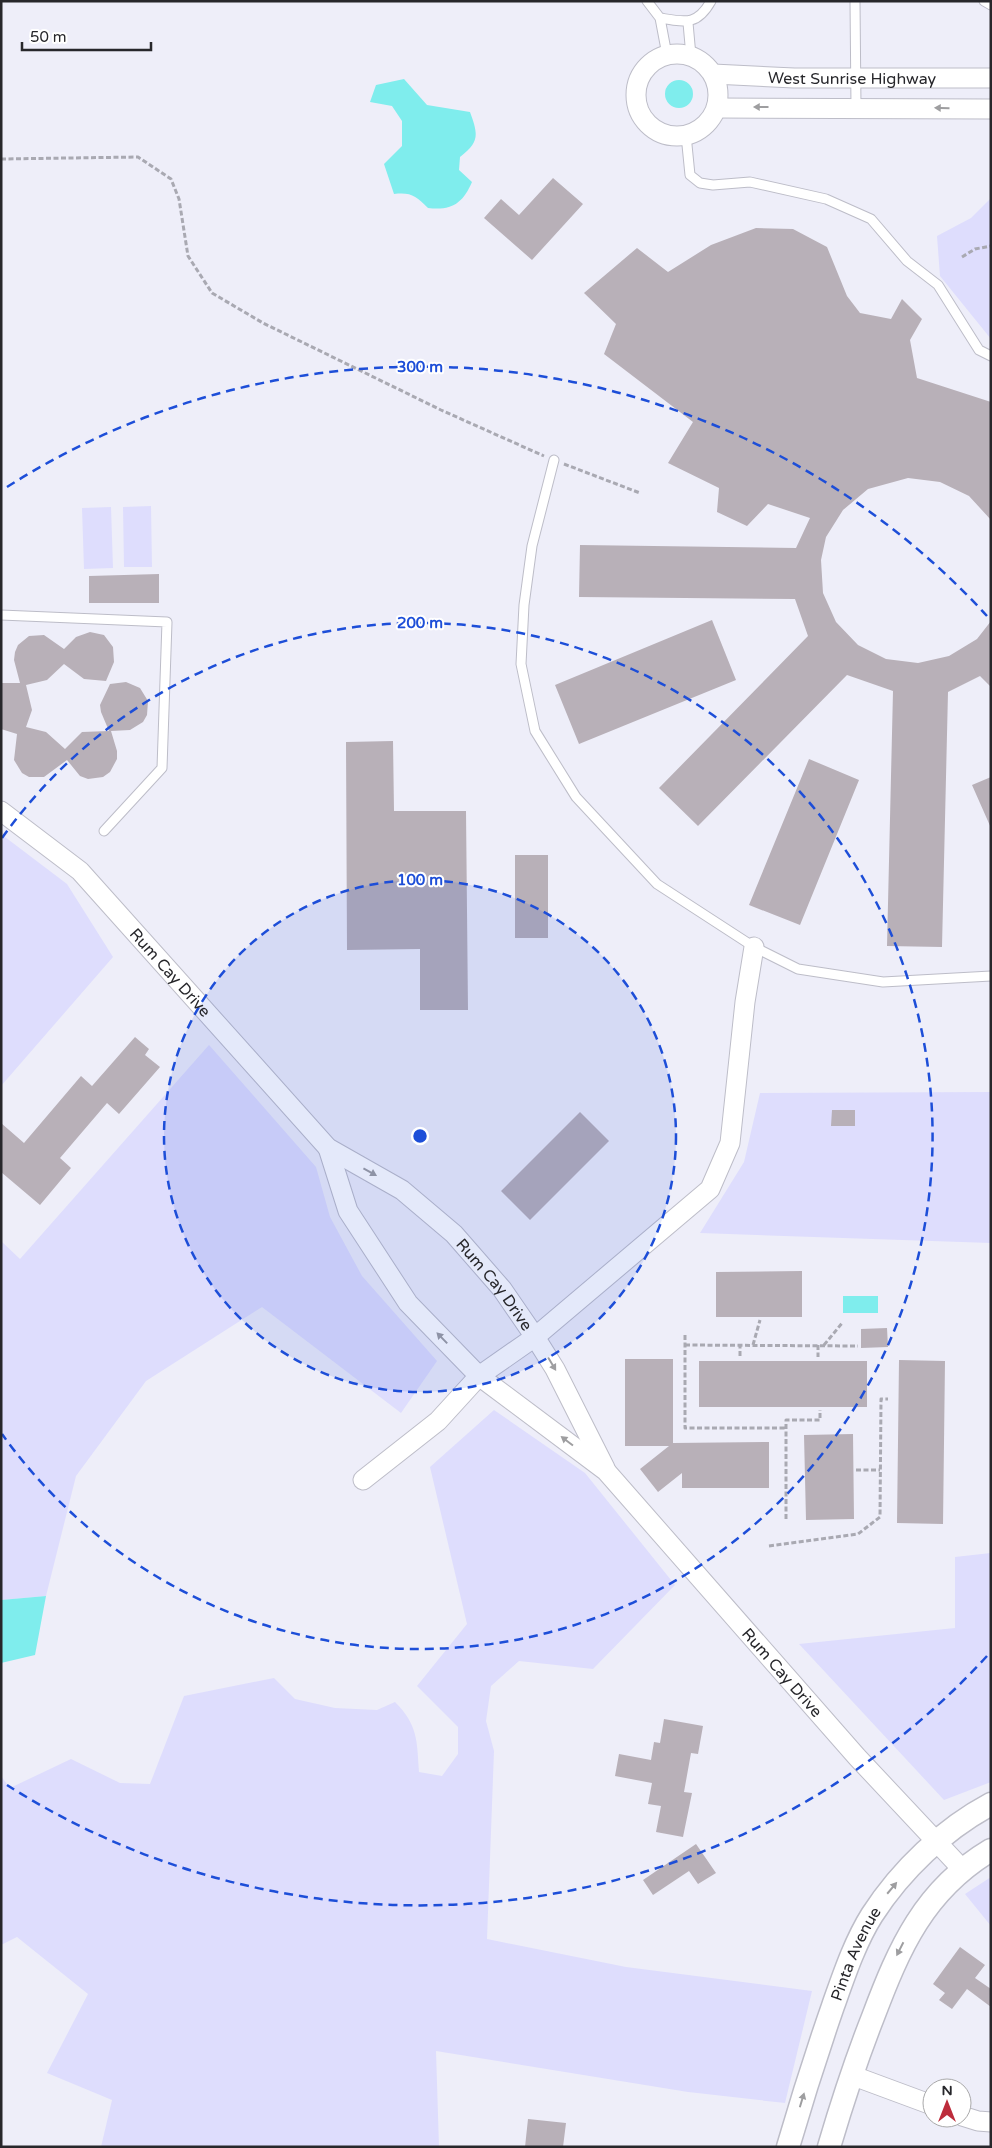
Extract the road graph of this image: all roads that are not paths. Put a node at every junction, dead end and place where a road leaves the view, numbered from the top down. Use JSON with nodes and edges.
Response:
{"nodes":[{"id":1,"x":647,"y":1,"type":"edge"},
{"id":2,"x":710,"y":1,"type":"edge"},
{"id":3,"x":855,"y":1,"type":"edge"},
{"id":4,"x":984,"y":1,"type":"edge"},
{"id":5,"x":991,"y":5,"type":"edge"},
{"id":6,"x":660,"y":18,"type":"junction"},
{"id":7,"x":688,"y":23,"type":"junction"},
{"id":8,"x":667,"y":55,"type":"junction"},
{"id":9,"x":691,"y":56,"type":"junction"},
{"id":10,"x":713,"y":74,"type":"junction"},
{"id":11,"x":856,"y":78,"type":"junction"},
{"id":12,"x":991,"y":78,"type":"edge"},
{"id":13,"x":856,"y":107,"type":"junction"},
{"id":14,"x":717,"y":108,"type":"junction"},
{"id":15,"x":991,"y":109,"type":"edge"},
{"id":16,"x":686,"y":135,"type":"junction"},
{"id":17,"x":991,"y":356,"type":"edge"},
{"id":18,"x":554,"y":460,"type":"road end"},
{"id":19,"x":1,"y":615,"type":"edge"},
{"id":20,"x":1,"y":811,"type":"edge"},
{"id":21,"x":104,"y":831,"type":"dead end"},
{"id":22,"x":754,"y":947,"type":"junction"},
{"id":23,"x":991,"y":976,"type":"edge"},
{"id":24,"x":328,"y":1148,"type":"junction"},
{"id":25,"x":535,"y":1337,"type":"junction"},
{"id":26,"x":479,"y":1376,"type":"junction"},
{"id":27,"x":606,"y":1470,"type":"junction"},
{"id":28,"x":363,"y":1480,"type":"dead end"},
{"id":29,"x":991,"y":1804,"type":"edge"},
{"id":30,"x":938,"y":1842,"type":"junction"},
{"id":31,"x":991,"y":1850,"type":"edge"},
{"id":32,"x":963,"y":1870,"type":"junction"},
{"id":33,"x":851,"y":2074,"type":"junction"},
{"id":34,"x":922,"y":2101,"type":"edge"},
{"id":35,"x":972,"y":2119,"type":"edge"},
{"id":36,"x":991,"y":2122,"type":"edge"},
{"id":37,"x":788,"y":2147,"type":"edge"},
{"id":38,"x":829,"y":2147,"type":"edge"}],
"edges":[{"from":1,"to":6,"type":"lane"},
{"from":2,"to":7,"type":"lane"},
{"from":3,"to":11,"type":"lane"},
{"from":4,"to":5,"type":"lane"},
{"from":6,"to":7,"type":"lane"},
{"from":6,"to":8,"type":"lane"},
{"from":7,"to":9,"type":"lane"},
{"from":8,"to":9,"type":"street"},
{"from":8,"to":16,"type":"street"},
{"from":9,"to":10,"type":"street"},
{"from":10,"to":11,"type":"street","name":"West Sunrise Highway"},
{"from":10,"to":14,"type":"street"},
{"from":11,"to":12,"type":"street","name":"West Sunrise Highway"},
{"from":11,"to":13,"type":"lane"},
{"from":13,"to":14,"type":"street","name":"West Sunrise Highway","one_way":true},
{"from":15,"to":13,"type":"street","name":"West Sunrise Highway","one_way":true},
{"from":14,"to":16,"type":"street"},
{"from":16,"to":17,"type":"lane"},
{"from":18,"to":22,"type":"lane"},
{"from":19,"to":21,"type":"lane"},
{"from":20,"to":24,"type":"street","name":"Rum Cay Drive"},
{"from":22,"to":23,"type":"lane"},
{"from":22,"to":25,"type":"street"},
{"from":24,"to":25,"type":"street","name":"Rum Cay Drive","one_way":true},
{"from":26,"to":24,"type":"street","name":"Rum Cay Drive","one_way":true},
{"from":25,"to":26,"type":"street"},
{"from":25,"to":27,"type":"street","name":"Rum Cay Drive","one_way":true},
{"from":27,"to":26,"type":"street","name":"Rum Cay Drive","one_way":true},
{"from":26,"to":28,"type":"street"},
{"from":27,"to":30,"type":"street","name":"Rum Cay Drive"},
{"from":29,"to":30,"type":"street","name":"Pinta Avenue"},
{"from":30,"to":32,"type":"street","name":"Rum Cay Drive"},
{"from":37,"to":30,"type":"street","name":"Pinta Avenue","one_way":true},
{"from":31,"to":32,"type":"street"},
{"from":32,"to":33,"type":"street","one_way":true},
{"from":33,"to":34,"type":"street"},
{"from":33,"to":38,"type":"street"},
{"from":35,"to":36,"type":"street"}]}
